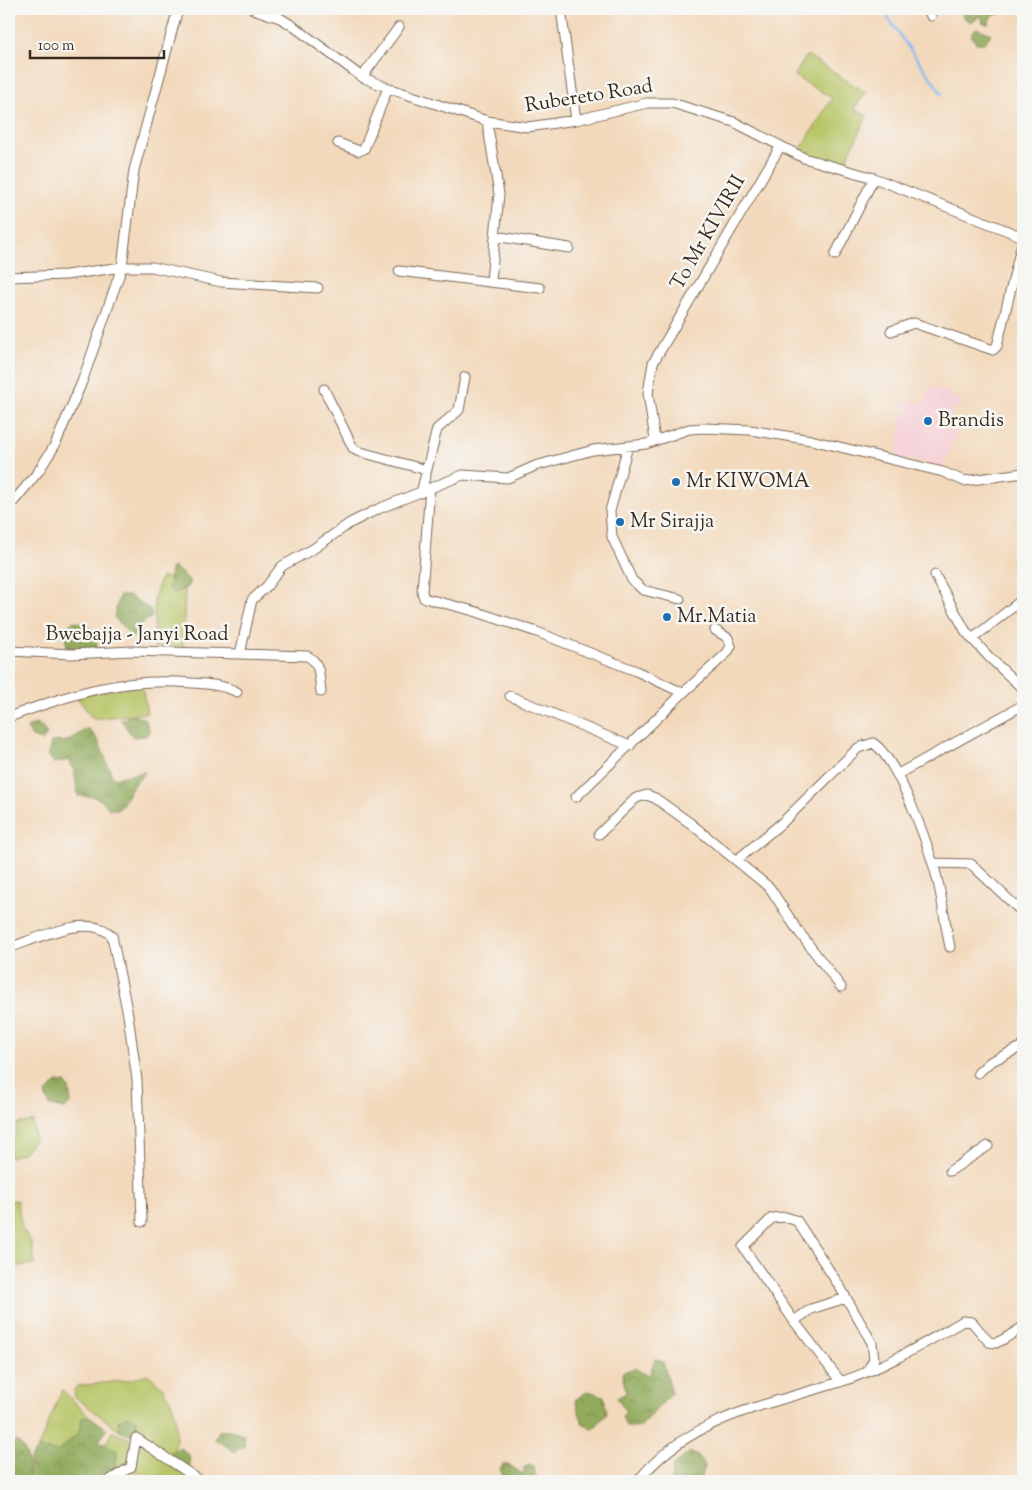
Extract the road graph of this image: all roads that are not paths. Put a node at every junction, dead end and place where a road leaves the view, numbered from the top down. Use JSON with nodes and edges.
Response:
{"nodes":[{"id":1,"x":178,"y":9,"type":"edge"},
{"id":2,"x":561,"y":9,"type":"edge"},
{"id":3,"x":259,"y":10,"type":"edge"},
{"id":4,"x":399,"y":26,"type":"dead end"},
{"id":5,"x":362,"y":77,"type":"junction"},
{"id":6,"x":388,"y":88,"type":"junction"},
{"id":7,"x":576,"y":120,"type":"junction"},
{"id":8,"x":487,"y":121,"type":"junction"},
{"id":9,"x":338,"y":143,"type":"dead end"},
{"id":10,"x":780,"y":147,"type":"junction"},
{"id":11,"x":874,"y":178,"type":"junction"},
{"id":12,"x":495,"y":236,"type":"junction"},
{"id":13,"x":1023,"y":238,"type":"edge"},
{"id":14,"x":569,"y":248,"type":"dead end"},
{"id":15,"x":835,"y":255,"type":"dead end"},
{"id":16,"x":122,"y":267,"type":"junction"},
{"id":17,"x":399,"y":271,"type":"dead end"},
{"id":18,"x":9,"y":277,"type":"edge"},
{"id":19,"x":491,"y":281,"type":"junction"},
{"id":20,"x":318,"y":288,"type":"dead end"},
{"id":21,"x":540,"y":288,"type":"dead end"},
{"id":22,"x":891,"y":331,"type":"dead end"},
{"id":23,"x":464,"y":377,"type":"dead end"},
{"id":24,"x":324,"y":389,"type":"dead end"},
{"id":25,"x":655,"y":440,"type":"junction"},
{"id":26,"x":628,"y":446,"type":"junction"},
{"id":27,"x":427,"y":470,"type":"junction"},
{"id":28,"x":1023,"y":473,"type":"edge"},
{"id":29,"x":430,"y":488,"type":"junction"},
{"id":30,"x":421,"y":493,"type":"junction"},
{"id":31,"x":9,"y":507,"type":"edge"},
{"id":32,"x":935,"y":574,"type":"dead end"},
{"id":33,"x":680,"y":599,"type":"dead end"},
{"id":34,"x":1023,"y":599,"type":"edge"},
{"id":35,"x":715,"y":630,"type":"dead end"},
{"id":36,"x":972,"y":639,"type":"junction"},
{"id":37,"x":9,"y":651,"type":"edge"},
{"id":38,"x":240,"y":654,"type":"junction"},
{"id":39,"x":1023,"y":689,"type":"edge"},
{"id":40,"x":237,"y":692,"type":"dead end"},
{"id":41,"x":321,"y":692,"type":"dead end"},
{"id":42,"x":683,"y":694,"type":"junction"},
{"id":43,"x":510,"y":696,"type":"dead end"},
{"id":44,"x":1023,"y":705,"type":"edge"},
{"id":45,"x":9,"y":717,"type":"edge"},
{"id":46,"x":630,"y":746,"type":"junction"},
{"id":47,"x":898,"y":774,"type":"junction"},
{"id":48,"x":576,"y":797,"type":"dead end"},
{"id":49,"x":599,"y":834,"type":"dead end"},
{"id":50,"x":737,"y":860,"type":"junction"},
{"id":51,"x":933,"y":863,"type":"junction"},
{"id":52,"x":1023,"y":913,"type":"edge"},
{"id":53,"x":950,"y":946,"type":"dead end"},
{"id":54,"x":9,"y":948,"type":"edge"},
{"id":55,"x":841,"y":987,"type":"dead end"},
{"id":56,"x":1023,"y":1046,"type":"edge"},
{"id":57,"x":978,"y":1073,"type":"dead end"},
{"id":58,"x":988,"y":1146,"type":"dead end"},
{"id":59,"x":950,"y":1171,"type":"dead end"},
{"id":60,"x":142,"y":1222,"type":"dead end"},
{"id":61,"x":846,"y":1298,"type":"junction"},
{"id":62,"x":794,"y":1321,"type":"junction"},
{"id":63,"x":1023,"y":1327,"type":"edge"},
{"id":64,"x":868,"y":1370,"type":"junction"},
{"id":65,"x":841,"y":1382,"type":"junction"},
{"id":66,"x":108,"y":1481,"type":"edge"},
{"id":67,"x":201,"y":1481,"type":"edge"},
{"id":68,"x":638,"y":1481,"type":"edge"}],
"edges":[{"from":1,"to":16,"type":"street"},
{"from":2,"to":7,"type":"street"},
{"from":3,"to":5,"type":"street","name":"Rubereto Road"},
{"from":4,"to":5,"type":"street"},
{"from":5,"to":6,"type":"street","name":"Rubereto Road"},
{"from":6,"to":8,"type":"street","name":"Rubereto Road"},
{"from":6,"to":9,"type":"street"},
{"from":7,"to":8,"type":"street","name":"Rubereto Road"},
{"from":7,"to":10,"type":"street","name":"Rubereto Road"},
{"from":8,"to":12,"type":"street"},
{"from":10,"to":11,"type":"street","name":"Rubereto Road"},
{"from":10,"to":25,"type":"street","name":"To Mr KIVIRII"},
{"from":11,"to":13,"type":"street","name":"Rubereto Road"},
{"from":11,"to":15,"type":"street"},
{"from":12,"to":14,"type":"street"},
{"from":12,"to":19,"type":"street"},
{"from":13,"to":22,"type":"street"},
{"from":16,"to":18,"type":"street"},
{"from":16,"to":20,"type":"street"},
{"from":16,"to":31,"type":"street"},
{"from":17,"to":19,"type":"street"},
{"from":19,"to":21,"type":"street"},
{"from":23,"to":27,"type":"street"},
{"from":24,"to":27,"type":"street"},
{"from":25,"to":26,"type":"street","name":"Bwebajja - Janyi Road"},
{"from":25,"to":28,"type":"street","name":"Bwebajja - Janyi Road"},
{"from":26,"to":29,"type":"street","name":"Bwebajja - Janyi Road"},
{"from":26,"to":33,"type":"street"},
{"from":27,"to":30,"type":"street"},
{"from":29,"to":30,"type":"street","name":"Bwebajja - Janyi Road"},
{"from":29,"to":42,"type":"street"},
{"from":30,"to":38,"type":"street","name":"Bwebajja - Janyi Road"},
{"from":32,"to":36,"type":"street"},
{"from":34,"to":36,"type":"street"},
{"from":35,"to":42,"type":"street"},
{"from":36,"to":39,"type":"street"},
{"from":37,"to":38,"type":"street","name":"Bwebajja - Janyi Road"},
{"from":38,"to":41,"type":"street"},
{"from":40,"to":45,"type":"street"},
{"from":42,"to":46,"type":"street"},
{"from":43,"to":46,"type":"street"},
{"from":44,"to":47,"type":"street"},
{"from":46,"to":48,"type":"street"},
{"from":47,"to":50,"type":"street"},
{"from":47,"to":51,"type":"street"},
{"from":49,"to":50,"type":"street"},
{"from":50,"to":55,"type":"street"},
{"from":51,"to":52,"type":"street"},
{"from":51,"to":53,"type":"street"},
{"from":54,"to":60,"type":"street"},
{"from":56,"to":57,"type":"street"},
{"from":58,"to":59,"type":"street"},
{"from":61,"to":62,"type":"street"},
{"from":61,"to":62,"type":"street"},
{"from":61,"to":64,"type":"street"},
{"from":62,"to":65,"type":"street"},
{"from":63,"to":64,"type":"street"},
{"from":64,"to":65,"type":"street"},
{"from":65,"to":68,"type":"street"},
{"from":66,"to":67,"type":"street"}]}
